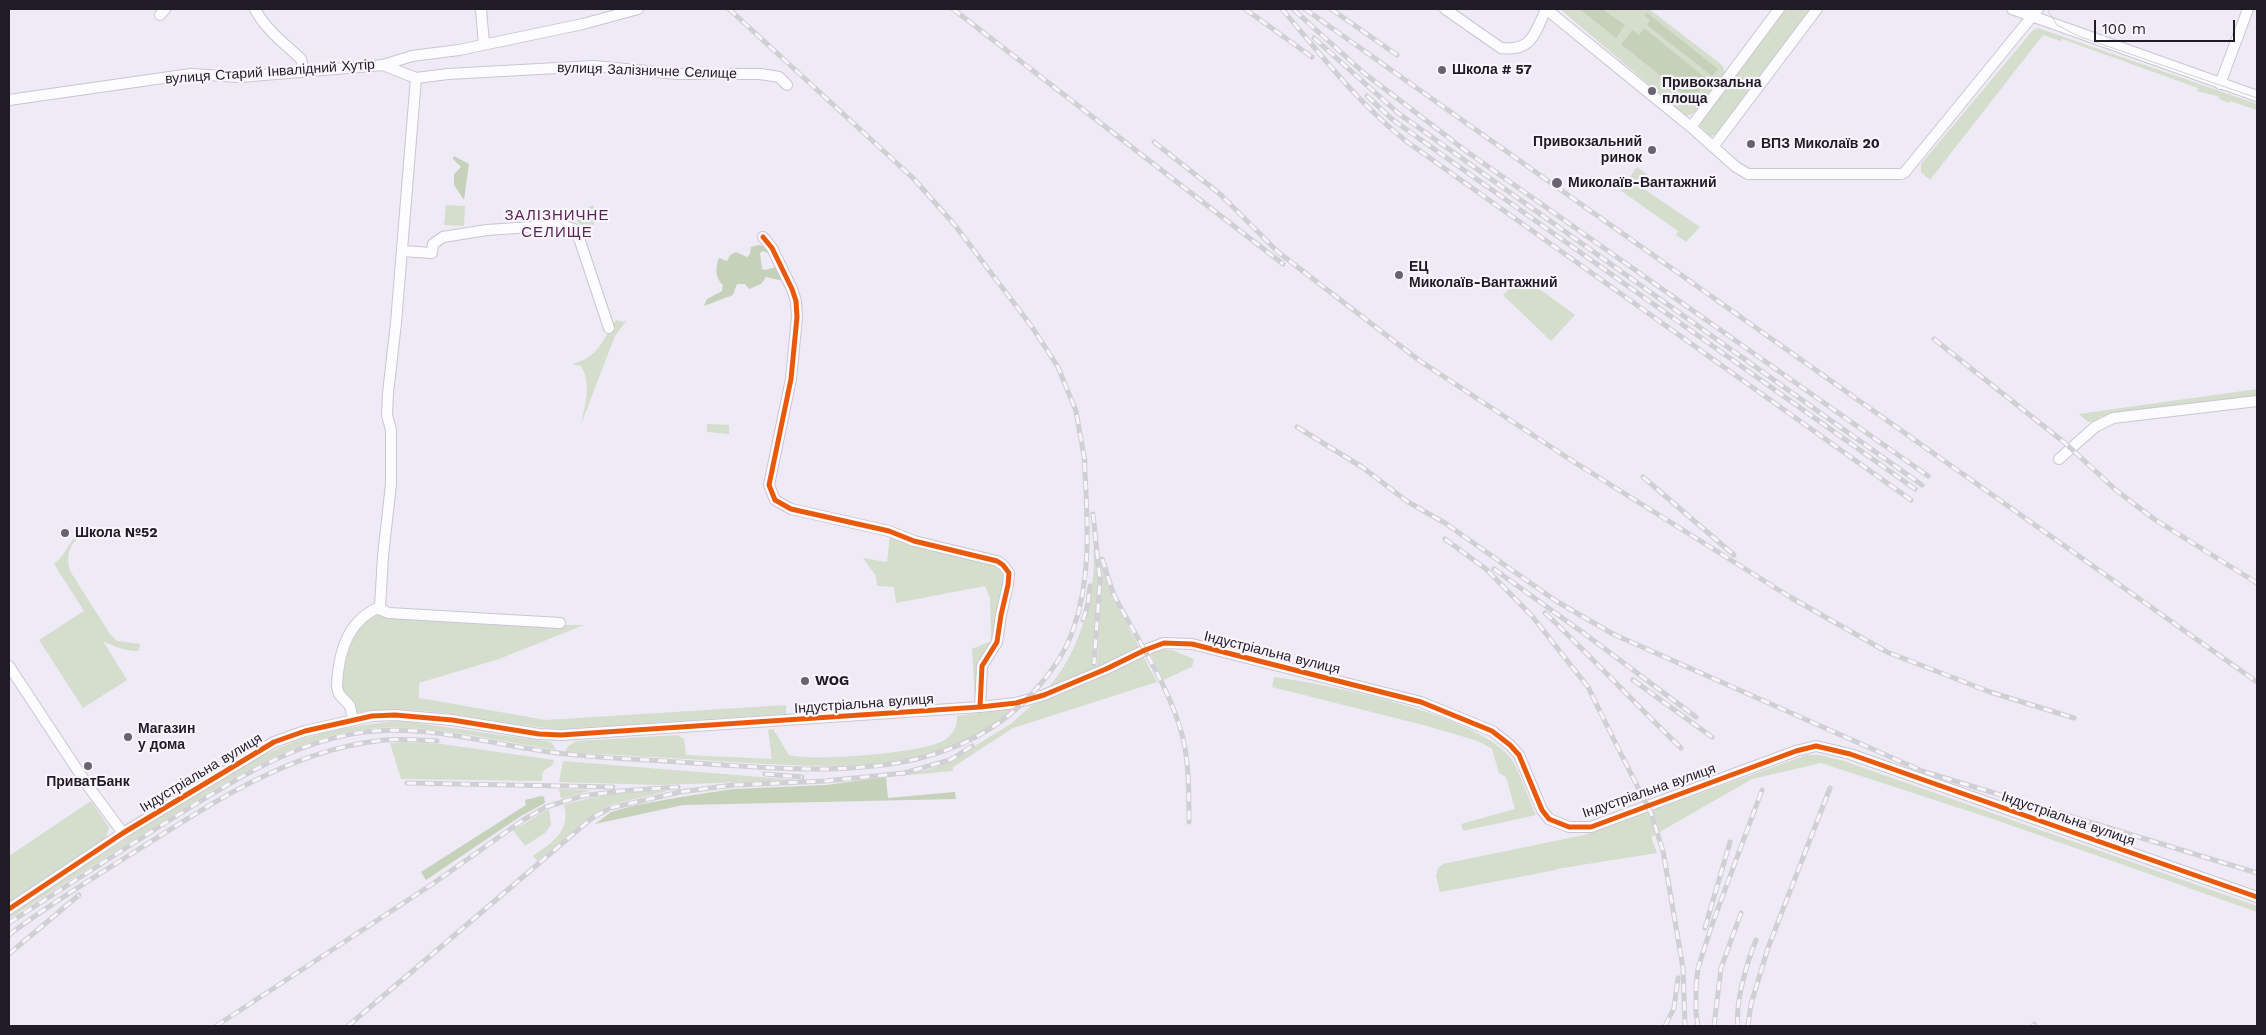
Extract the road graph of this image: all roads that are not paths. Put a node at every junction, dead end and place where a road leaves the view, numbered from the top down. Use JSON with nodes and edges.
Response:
{"nodes":[{"id":1,"x":256,"y":9,"type":"edge"},
{"id":2,"x":482,"y":9,"type":"edge"},
{"id":3,"x":638,"y":9,"type":"edge"},
{"id":4,"x":1445,"y":9,"type":"edge"},
{"id":5,"x":1546,"y":9,"type":"edge"},
{"id":6,"x":1779,"y":9,"type":"edge"},
{"id":7,"x":1817,"y":9,"type":"edge"},
{"id":8,"x":2012,"y":9,"type":"edge"},
{"id":9,"x":2248,"y":9,"type":"edge"},
{"id":10,"x":2034,"y":12,"type":"edge"},
{"id":11,"x":484,"y":44,"type":"junction"},
{"id":12,"x":383,"y":65,"type":"junction"},
{"id":13,"x":304,"y":72,"type":"junction"},
{"id":14,"x":416,"y":78,"type":"junction"},
{"id":15,"x":787,"y":84,"type":"dead end"},
{"id":16,"x":2220,"y":84,"type":"junction"},
{"id":17,"x":2257,"y":96,"type":"edge"},
{"id":18,"x":9,"y":100,"type":"edge"},
{"id":19,"x":1691,"y":127,"type":"junction"},
{"id":20,"x":1713,"y":147,"type":"junction"},
{"id":21,"x":763,"y":237,"type":"dead end"},
{"id":22,"x":402,"y":251,"type":"junction"},
{"id":23,"x":609,"y":328,"type":"dead end"},
{"id":24,"x":2257,"y":401,"type":"edge"},
{"id":25,"x":2060,"y":459,"type":"dead end"},
{"id":26,"x":380,"y":607,"type":"junction"},
{"id":27,"x":560,"y":623,"type":"dead end"},
{"id":28,"x":9,"y":666,"type":"edge"},
{"id":29,"x":980,"y":707,"type":"junction"},
{"id":30,"x":353,"y":720,"type":"junction"},
{"id":31,"x":123,"y":833,"type":"junction"},
{"id":32,"x":2257,"y":897,"type":"edge"},
{"id":33,"x":9,"y":909,"type":"edge"}],
"edges":[{"from":1,"to":13,"type":"street"},
{"from":2,"to":11,"type":"street"},
{"from":3,"to":11,"type":"street"},
{"from":4,"to":5,"type":"street"},
{"from":5,"to":19,"type":"street"},
{"from":6,"to":19,"type":"street"},
{"from":7,"to":20,"type":"street"},
{"from":8,"to":10,"type":"street"},
{"from":9,"to":16,"type":"street"},
{"from":10,"to":16,"type":"street"},
{"from":10,"to":20,"type":"street"},
{"from":11,"to":12,"type":"street"},
{"from":12,"to":13,"type":"street","name":"вулиця Старий Інвалідний Хутір"},
{"from":12,"to":14,"type":"street","name":"вулиця Залізничне Селище"},
{"from":13,"to":18,"type":"street","name":"вулиця Старий Інвалідний Хутір"},
{"from":14,"to":15,"type":"street","name":"вулиця Залізничне Селище"},
{"from":14,"to":22,"type":"street"},
{"from":16,"to":17,"type":"street"},
{"from":19,"to":20,"type":"street"},
{"from":21,"to":29,"type":"street"},
{"from":22,"to":23,"type":"street"},
{"from":22,"to":26,"type":"street"},
{"from":24,"to":25,"type":"street"},
{"from":26,"to":27,"type":"street"},
{"from":26,"to":30,"type":"street"},
{"from":28,"to":31,"type":"street"},
{"from":29,"to":30,"type":"street","name":"Індустріальна вулиця"},
{"from":29,"to":32,"type":"street","name":"Індустріальна вулиця"},
{"from":30,"to":31,"type":"street","name":"Індустріальна вулиця"},
{"from":31,"to":33,"type":"street","name":"Індустріальна вулиця"}]}
